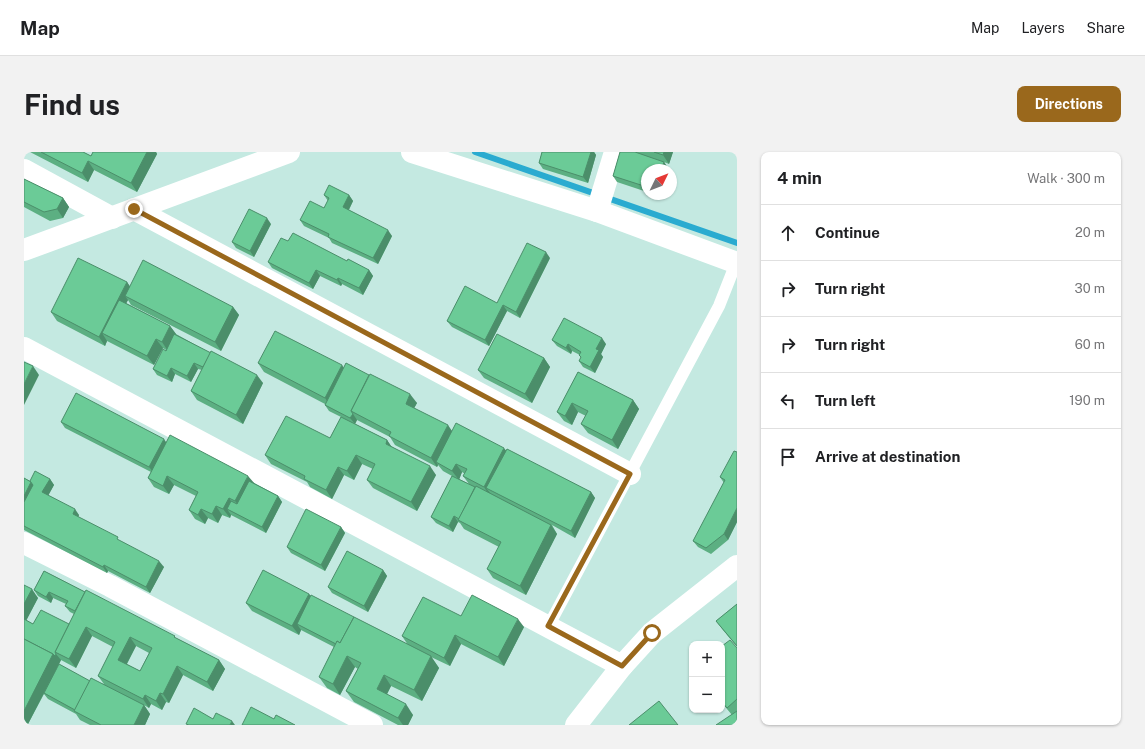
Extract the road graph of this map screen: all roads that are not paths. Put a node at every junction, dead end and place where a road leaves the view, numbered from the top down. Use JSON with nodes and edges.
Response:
{"nodes":[{"id":1,"x":288,"y":152,"type":"edge"},
{"id":2,"x":412,"y":152,"type":"edge"},
{"id":3,"x":615,"y":152,"type":"edge"},
{"id":4,"x":24,"y":170,"type":"edge"},
{"id":5,"x":600,"y":202,"type":"junction"},
{"id":6,"x":134,"y":209,"type":"junction"},
{"id":7,"x":112,"y":218,"type":"junction"},
{"id":8,"x":24,"y":250,"type":"edge"},
{"id":9,"x":736,"y":263,"type":"edge"},
{"id":10,"x":24,"y":348,"type":"edge"},
{"id":11,"x":630,"y":474,"type":"junction"},
{"id":12,"x":24,"y":543,"type":"edge"},
{"id":13,"x":737,"y":566,"type":"edge"},
{"id":14,"x":548,"y":626,"type":"junction"},
{"id":15,"x":622,"y":666,"type":"junction"},
{"id":16,"x":372,"y":725,"type":"edge"},
{"id":17,"x":576,"y":725,"type":"edge"}],
"edges":[{"from":1,"to":6,"type":"street"},
{"from":2,"to":5,"type":"street"},
{"from":3,"to":5,"type":"street"},
{"from":4,"to":7,"type":"street"},
{"from":5,"to":9,"type":"street"},
{"from":6,"to":7,"type":"street"},
{"from":6,"to":11,"type":"street"},
{"from":7,"to":8,"type":"street"},
{"from":9,"to":11,"type":"lane"},
{"from":10,"to":14,"type":"street"},
{"from":11,"to":14,"type":"lane"},
{"from":12,"to":16,"type":"street"},
{"from":13,"to":15,"type":"street"},
{"from":14,"to":15,"type":"street"},
{"from":15,"to":17,"type":"street"}]}
